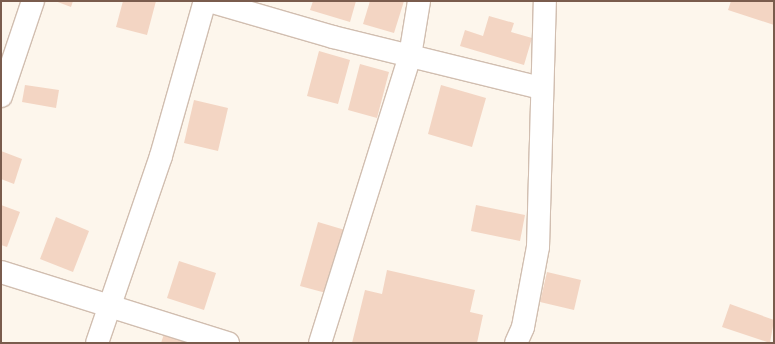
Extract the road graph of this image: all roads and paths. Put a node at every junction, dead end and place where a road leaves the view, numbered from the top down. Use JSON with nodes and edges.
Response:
{"nodes":[{"id":1,"x":33,"y":1,"type":"edge"},
{"id":2,"x":204,"y":1,"type":"edge"},
{"id":3,"x":209,"y":1,"type":"edge"},
{"id":4,"x":419,"y":1,"type":"edge"},
{"id":5,"x":545,"y":1,"type":"edge"},
{"id":6,"x":410,"y":56,"type":"junction"},
{"id":7,"x":541,"y":88,"type":"junction"},
{"id":8,"x":1,"y":96,"type":"edge"},
{"id":9,"x":1,"y":272,"type":"edge"},
{"id":10,"x":109,"y":306,"type":"junction"},
{"id":11,"x":97,"y":343,"type":"edge"},
{"id":12,"x":228,"y":343,"type":"edge"},
{"id":13,"x":320,"y":343,"type":"edge"},
{"id":14,"x":516,"y":343,"type":"edge"}],
"edges":[{"from":1,"to":8,"type":"street"},
{"from":2,"to":10,"type":"street"},
{"from":3,"to":6,"type":"street"},
{"from":4,"to":6,"type":"street"},
{"from":5,"to":7,"type":"street"},
{"from":6,"to":7,"type":"street"},
{"from":6,"to":13,"type":"street"},
{"from":7,"to":14,"type":"street"},
{"from":9,"to":10,"type":"street"},
{"from":10,"to":11,"type":"street"},
{"from":10,"to":12,"type":"street"}]}
